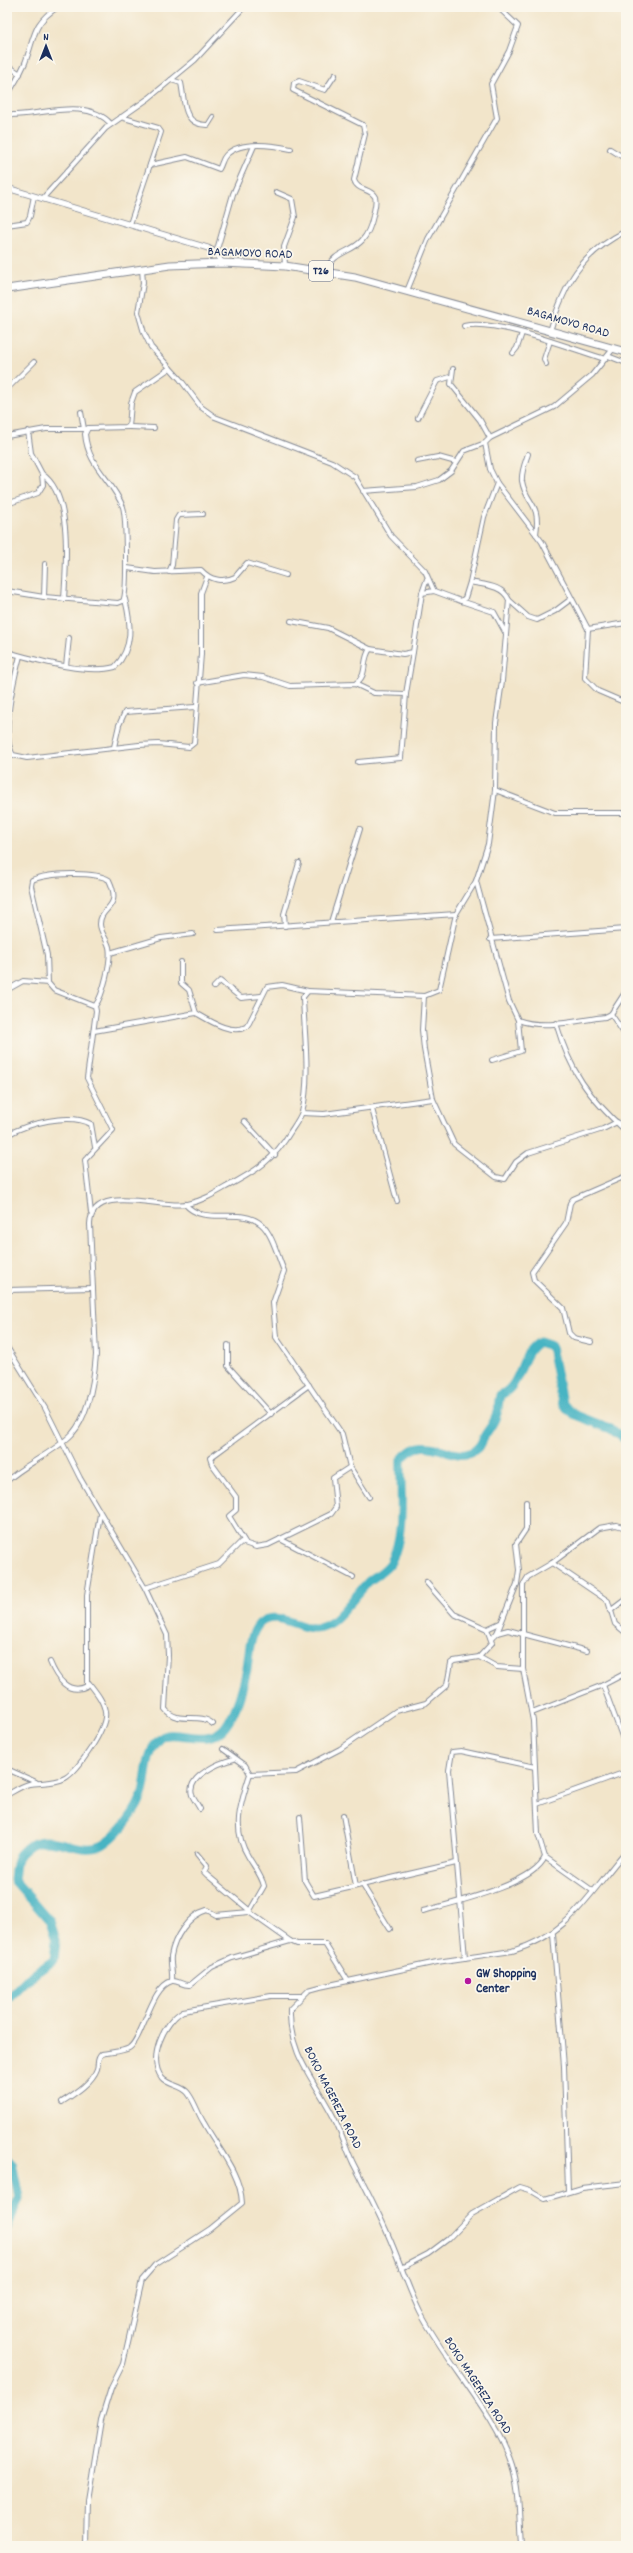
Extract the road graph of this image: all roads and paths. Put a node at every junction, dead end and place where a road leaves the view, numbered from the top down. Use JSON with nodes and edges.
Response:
{"nodes":[{"id":1,"x":58,"y":7,"type":"edge"},
{"id":2,"x":244,"y":7,"type":"edge"},
{"id":3,"x":498,"y":7,"type":"edge"},
{"id":4,"x":7,"y":65,"type":"edge"},
{"id":5,"x":20,"y":74,"type":"junction"},
{"id":6,"x":335,"y":75,"type":"dead end"},
{"id":7,"x":171,"y":80,"type":"junction"},
{"id":8,"x":7,"y":95,"type":"edge"},
{"id":9,"x":7,"y":115,"type":"edge"},
{"id":10,"x":213,"y":116,"type":"dead end"},
{"id":11,"x":121,"y":117,"type":"junction"},
{"id":12,"x":111,"y":124,"type":"junction"},
{"id":13,"x":254,"y":146,"type":"junction"},
{"id":14,"x":290,"y":149,"type":"dead end"},
{"id":15,"x":610,"y":149,"type":"dead end"},
{"id":16,"x":626,"y":159,"type":"edge"},
{"id":17,"x":150,"y":165,"type":"junction"},
{"id":18,"x":7,"y":188,"type":"edge"},
{"id":19,"x":276,"y":192,"type":"dead end"},
{"id":20,"x":34,"y":196,"type":"junction"},
{"id":21,"x":43,"y":198,"type":"junction"},
{"id":22,"x":130,"y":224,"type":"junction"},
{"id":23,"x":7,"y":225,"type":"edge"},
{"id":24,"x":626,"y":231,"type":"edge"},
{"id":25,"x":216,"y":253,"type":"junction"},
{"id":26,"x":222,"y":263,"type":"junction"},
{"id":27,"x":286,"y":266,"type":"junction"},
{"id":28,"x":142,"y":268,"type":"junction"},
{"id":29,"x":325,"y":272,"type":"junction"},
{"id":30,"x":7,"y":289,"type":"edge"},
{"id":31,"x":408,"y":291,"type":"junction"},
{"id":32,"x":464,"y":326,"type":"dead end"},
{"id":33,"x":550,"y":331,"type":"junction"},
{"id":34,"x":522,"y":333,"type":"junction"},
{"id":35,"x":550,"y":341,"type":"junction"},
{"id":36,"x":613,"y":349,"type":"junction"},
{"id":37,"x":626,"y":352,"type":"edge"},
{"id":38,"x":513,"y":353,"type":"dead end"},
{"id":39,"x":606,"y":357,"type":"junction"},
{"id":40,"x":34,"y":362,"type":"dead end"},
{"id":41,"x":626,"y":363,"type":"edge"},
{"id":42,"x":546,"y":364,"type":"dead end"},
{"id":43,"x":170,"y":368,"type":"junction"},
{"id":44,"x":453,"y":370,"type":"dead end"},
{"id":45,"x":450,"y":377,"type":"junction"},
{"id":46,"x":7,"y":389,"type":"edge"},
{"id":47,"x":81,"y":412,"type":"dead end"},
{"id":48,"x":418,"y":418,"type":"dead end"},
{"id":49,"x":130,"y":427,"type":"junction"},
{"id":50,"x":154,"y":428,"type":"dead end"},
{"id":51,"x":85,"y":429,"type":"junction"},
{"id":52,"x":28,"y":431,"type":"junction"},
{"id":53,"x":7,"y":436,"type":"edge"},
{"id":54,"x":490,"y":438,"type":"junction"},
{"id":55,"x":485,"y":444,"type":"junction"},
{"id":56,"x":528,"y":454,"type":"dead end"},
{"id":57,"x":417,"y":461,"type":"dead end"},
{"id":58,"x":456,"y":462,"type":"junction"},
{"id":59,"x":42,"y":474,"type":"junction"},
{"id":60,"x":497,"y":483,"type":"junction"},
{"id":61,"x":363,"y":491,"type":"junction"},
{"id":62,"x":7,"y":504,"type":"edge"},
{"id":63,"x":203,"y":514,"type":"dead end"},
{"id":64,"x":536,"y":534,"type":"junction"},
{"id":65,"x":45,"y":564,"type":"dead end"},
{"id":66,"x":172,"y":564,"type":"junction"},
{"id":67,"x":127,"y":568,"type":"junction"},
{"id":68,"x":137,"y":571,"type":"junction"},
{"id":69,"x":169,"y":572,"type":"junction"},
{"id":70,"x":178,"y":572,"type":"junction"},
{"id":71,"x":286,"y":575,"type":"dead end"},
{"id":72,"x":127,"y":576,"type":"junction"},
{"id":73,"x":207,"y":577,"type":"junction"},
{"id":74,"x":428,"y":577,"type":"junction"},
{"id":75,"x":470,"y":582,"type":"junction"},
{"id":76,"x":7,"y":591,"type":"edge"},
{"id":77,"x":434,"y":592,"type":"junction"},
{"id":78,"x":422,"y":593,"type":"junction"},
{"id":79,"x":44,"y":597,"type":"junction"},
{"id":80,"x":125,"y":598,"type":"junction"},
{"id":81,"x":64,"y":599,"type":"junction"},
{"id":82,"x":571,"y":599,"type":"junction"},
{"id":83,"x":508,"y":600,"type":"junction"},
{"id":84,"x":461,"y":601,"type":"junction"},
{"id":85,"x":291,"y":621,"type":"dead end"},
{"id":86,"x":626,"y":623,"type":"edge"},
{"id":87,"x":588,"y":629,"type":"junction"},
{"id":88,"x":505,"y":632,"type":"junction"},
{"id":89,"x":68,"y":638,"type":"dead end"},
{"id":90,"x":370,"y":649,"type":"junction"},
{"id":91,"x":7,"y":652,"type":"edge"},
{"id":92,"x":413,"y":652,"type":"junction"},
{"id":93,"x":20,"y":656,"type":"junction"},
{"id":94,"x":66,"y":666,"type":"junction"},
{"id":95,"x":197,"y":683,"type":"junction"},
{"id":96,"x":356,"y":684,"type":"junction"},
{"id":97,"x":406,"y":694,"type":"junction"},
{"id":98,"x":626,"y":703,"type":"edge"},
{"id":99,"x":195,"y":707,"type":"junction"},
{"id":100,"x":114,"y":747,"type":"junction"},
{"id":101,"x":358,"y":762,"type":"dead end"},
{"id":102,"x":495,"y":790,"type":"junction"},
{"id":103,"x":626,"y":813,"type":"edge"},
{"id":104,"x":360,"y":829,"type":"dead end"},
{"id":105,"x":299,"y":863,"type":"dead end"},
{"id":106,"x":476,"y":881,"type":"junction"},
{"id":107,"x":456,"y":914,"type":"junction"},
{"id":108,"x":331,"y":922,"type":"junction"},
{"id":109,"x":285,"y":926,"type":"junction"},
{"id":110,"x":626,"y":929,"type":"edge"},
{"id":111,"x":218,"y":930,"type":"dead end"},
{"id":112,"x":193,"y":934,"type":"dead end"},
{"id":113,"x":490,"y":939,"type":"junction"},
{"id":114,"x":110,"y":953,"type":"junction"},
{"id":115,"x":181,"y":962,"type":"dead end"},
{"id":116,"x":48,"y":983,"type":"junction"},
{"id":117,"x":214,"y":987,"type":"dead end"},
{"id":118,"x":7,"y":990,"type":"edge"},
{"id":119,"x":308,"y":991,"type":"junction"},
{"id":120,"x":626,"y":991,"type":"edge"},
{"id":121,"x":261,"y":996,"type":"junction"},
{"id":122,"x":424,"y":996,"type":"junction"},
{"id":123,"x":95,"y":1006,"type":"junction"},
{"id":124,"x":196,"y":1013,"type":"junction"},
{"id":125,"x":611,"y":1014,"type":"junction"},
{"id":126,"x":518,"y":1020,"type":"junction"},
{"id":127,"x":556,"y":1023,"type":"junction"},
{"id":128,"x":94,"y":1031,"type":"junction"},
{"id":129,"x":626,"y":1036,"type":"edge"},
{"id":130,"x":492,"y":1060,"type":"dead end"},
{"id":131,"x":434,"y":1099,"type":"junction"},
{"id":132,"x":372,"y":1109,"type":"junction"},
{"id":133,"x":302,"y":1113,"type":"junction"},
{"id":134,"x":626,"y":1118,"type":"edge"},
{"id":135,"x":244,"y":1121,"type":"dead end"},
{"id":136,"x":619,"y":1124,"type":"junction"},
{"id":137,"x":626,"y":1131,"type":"edge"},
{"id":138,"x":7,"y":1135,"type":"edge"},
{"id":139,"x":95,"y":1147,"type":"junction"},
{"id":140,"x":276,"y":1155,"type":"junction"},
{"id":141,"x":626,"y":1176,"type":"edge"},
{"id":142,"x":397,"y":1201,"type":"dead end"},
{"id":143,"x":186,"y":1204,"type":"junction"},
{"id":144,"x":91,"y":1213,"type":"junction"},
{"id":145,"x":93,"y":1288,"type":"junction"},
{"id":146,"x":7,"y":1290,"type":"edge"},
{"id":147,"x":591,"y":1342,"type":"dead end"},
{"id":148,"x":228,"y":1345,"type":"dead end"},
{"id":149,"x":7,"y":1347,"type":"edge"},
{"id":150,"x":309,"y":1385,"type":"junction"},
{"id":151,"x":271,"y":1414,"type":"junction"},
{"id":152,"x":62,"y":1441,"type":"junction"},
{"id":153,"x":350,"y":1467,"type":"junction"},
{"id":154,"x":7,"y":1480,"type":"edge"},
{"id":155,"x":369,"y":1497,"type":"dead end"},
{"id":156,"x":526,"y":1502,"type":"dead end"},
{"id":157,"x":100,"y":1514,"type":"junction"},
{"id":158,"x":626,"y":1528,"type":"edge"},
{"id":159,"x":280,"y":1539,"type":"junction"},
{"id":160,"x":245,"y":1542,"type":"junction"},
{"id":161,"x":552,"y":1563,"type":"junction"},
{"id":162,"x":353,"y":1577,"type":"dead end"},
{"id":163,"x":426,"y":1582,"type":"dead end"},
{"id":164,"x":145,"y":1588,"type":"junction"},
{"id":165,"x":626,"y":1599,"type":"edge"},
{"id":166,"x":610,"y":1611,"type":"junction"},
{"id":167,"x":500,"y":1623,"type":"junction"},
{"id":168,"x":487,"y":1629,"type":"junction"},
{"id":169,"x":497,"y":1633,"type":"junction"},
{"id":170,"x":522,"y":1633,"type":"junction"},
{"id":171,"x":626,"y":1633,"type":"edge"},
{"id":172,"x":492,"y":1638,"type":"junction"},
{"id":173,"x":586,"y":1650,"type":"dead end"},
{"id":174,"x":479,"y":1657,"type":"junction"},
{"id":175,"x":50,"y":1662,"type":"dead end"},
{"id":176,"x":523,"y":1669,"type":"junction"},
{"id":177,"x":626,"y":1673,"type":"edge"},
{"id":178,"x":89,"y":1683,"type":"junction"},
{"id":179,"x":603,"y":1685,"type":"junction"},
{"id":180,"x":532,"y":1713,"type":"junction"},
{"id":181,"x":213,"y":1724,"type":"dead end"},
{"id":182,"x":626,"y":1747,"type":"edge"},
{"id":183,"x":223,"y":1749,"type":"dead end"},
{"id":184,"x":234,"y":1758,"type":"junction"},
{"id":185,"x":535,"y":1767,"type":"junction"},
{"id":186,"x":7,"y":1769,"type":"edge"},
{"id":187,"x":626,"y":1772,"type":"edge"},
{"id":188,"x":250,"y":1774,"type":"junction"},
{"id":189,"x":38,"y":1783,"type":"junction"},
{"id":190,"x":7,"y":1795,"type":"edge"},
{"id":191,"x":537,"y":1804,"type":"junction"},
{"id":192,"x":200,"y":1809,"type":"dead end"},
{"id":193,"x":343,"y":1815,"type":"dead end"},
{"id":194,"x":300,"y":1817,"type":"dead end"},
{"id":195,"x":626,"y":1851,"type":"edge"},
{"id":196,"x":197,"y":1854,"type":"dead end"},
{"id":197,"x":545,"y":1857,"type":"junction"},
{"id":198,"x":551,"y":1861,"type":"junction"},
{"id":199,"x":456,"y":1863,"type":"junction"},
{"id":200,"x":542,"y":1864,"type":"junction"},
{"id":201,"x":362,"y":1884,"type":"junction"},
{"id":202,"x":356,"y":1886,"type":"junction"},
{"id":203,"x":593,"y":1891,"type":"junction"},
{"id":204,"x":460,"y":1901,"type":"junction"},
{"id":205,"x":249,"y":1911,"type":"junction"},
{"id":206,"x":423,"y":1911,"type":"dead end"},
{"id":207,"x":390,"y":1929,"type":"dead end"},
{"id":208,"x":553,"y":1934,"type":"junction"},
{"id":209,"x":290,"y":1941,"type":"junction"},
{"id":210,"x":465,"y":1958,"type":"junction"},
{"id":211,"x":348,"y":1980,"type":"junction"},
{"id":212,"x":172,"y":1981,"type":"junction"},
{"id":213,"x":301,"y":1996,"type":"junction"},
{"id":214,"x":62,"y":2102,"type":"dead end"},
{"id":215,"x":626,"y":2183,"type":"edge"},
{"id":216,"x":568,"y":2191,"type":"junction"},
{"id":217,"x":401,"y":2268,"type":"junction"},
{"id":218,"x":86,"y":2546,"type":"edge"},
{"id":219,"x":521,"y":2546,"type":"edge"}],
"edges":[{"from":1,"to":5,"type":"street"},
{"from":2,"to":7,"type":"street"},
{"from":3,"to":31,"type":"street"},
{"from":4,"to":5,"type":"street"},
{"from":5,"to":8,"type":"street"},
{"from":6,"to":29,"type":"street"},
{"from":7,"to":10,"type":"street"},
{"from":7,"to":11,"type":"street"},
{"from":9,"to":12,"type":"street"},
{"from":11,"to":12,"type":"street"},
{"from":11,"to":17,"type":"street"},
{"from":12,"to":21,"type":"street"},
{"from":13,"to":14,"type":"street"},
{"from":13,"to":17,"type":"street"},
{"from":13,"to":25,"type":"street"},
{"from":15,"to":16,"type":"street"},
{"from":17,"to":22,"type":"street"},
{"from":18,"to":20,"type":"street"},
{"from":19,"to":27,"type":"street"},
{"from":20,"to":21,"type":"street"},
{"from":20,"to":23,"type":"street"},
{"from":21,"to":22,"type":"street"},
{"from":22,"to":25,"type":"street"},
{"from":24,"to":33,"type":"street"},
{"from":25,"to":26,"type":"street"},
{"from":26,"to":27,"type":"highway","name":"BAGAMOYO ROAD","number":"T26"},
{"from":26,"to":28,"type":"highway","name":"BAGAMOYO ROAD","number":"T26"},
{"from":27,"to":29,"type":"highway","name":"BAGAMOYO ROAD","number":"T26"},
{"from":28,"to":30,"type":"highway","name":"BAGAMOYO ROAD","number":"T26"},
{"from":28,"to":43,"type":"street"},
{"from":29,"to":31,"type":"highway","name":"BAGAMOYO ROAD","number":"T26"},
{"from":31,"to":33,"type":"highway","name":"BAGAMOYO ROAD","number":"T26"},
{"from":32,"to":34,"type":"street"},
{"from":33,"to":36,"type":"highway","name":"BAGAMOYO ROAD","number":"T26"},
{"from":34,"to":35,"type":"street"},
{"from":34,"to":38,"type":"street"},
{"from":35,"to":39,"type":"street"},
{"from":35,"to":42,"type":"street"},
{"from":36,"to":37,"type":"highway","name":"BAGAMOYO ROAD","number":"T26"},
{"from":36,"to":39,"type":"street"},
{"from":39,"to":41,"type":"street"},
{"from":39,"to":54,"type":"street"},
{"from":40,"to":46,"type":"street"},
{"from":43,"to":49,"type":"street"},
{"from":43,"to":61,"type":"street"},
{"from":44,"to":45,"type":"street"},
{"from":45,"to":48,"type":"street"},
{"from":45,"to":54,"type":"street"},
{"from":47,"to":51,"type":"street"},
{"from":49,"to":50,"type":"street"},
{"from":49,"to":51,"type":"street"},
{"from":51,"to":52,"type":"street"},
{"from":51,"to":67,"type":"street"},
{"from":52,"to":53,"type":"street"},
{"from":52,"to":59,"type":"street"},
{"from":54,"to":55,"type":"street"},
{"from":55,"to":58,"type":"street"},
{"from":55,"to":60,"type":"street"},
{"from":56,"to":64,"type":"street"},
{"from":57,"to":58,"type":"street"},
{"from":58,"to":61,"type":"street"},
{"from":59,"to":62,"type":"street"},
{"from":59,"to":81,"type":"street"},
{"from":60,"to":64,"type":"street"},
{"from":60,"to":75,"type":"street"},
{"from":61,"to":74,"type":"street"},
{"from":63,"to":66,"type":"street"},
{"from":64,"to":82,"type":"street"},
{"from":65,"to":79,"type":"street"},
{"from":66,"to":69,"type":"street"},
{"from":66,"to":70,"type":"street"},
{"from":67,"to":68,"type":"street"},
{"from":67,"to":72,"type":"street"},
{"from":68,"to":69,"type":"street"},
{"from":68,"to":72,"type":"street"},
{"from":69,"to":70,"type":"street"},
{"from":70,"to":73,"type":"street"},
{"from":71,"to":73,"type":"street"},
{"from":72,"to":80,"type":"street"},
{"from":73,"to":95,"type":"street"},
{"from":74,"to":77,"type":"street"},
{"from":74,"to":78,"type":"street"},
{"from":75,"to":83,"type":"street"},
{"from":75,"to":84,"type":"street"},
{"from":76,"to":79,"type":"street"},
{"from":77,"to":78,"type":"street"},
{"from":77,"to":84,"type":"street"},
{"from":78,"to":92,"type":"street"},
{"from":79,"to":81,"type":"street"},
{"from":80,"to":81,"type":"street"},
{"from":80,"to":94,"type":"street"},
{"from":82,"to":83,"type":"street"},
{"from":82,"to":87,"type":"street"},
{"from":83,"to":88,"type":"street"},
{"from":84,"to":88,"type":"street"},
{"from":85,"to":90,"type":"street"},
{"from":86,"to":87,"type":"street"},
{"from":87,"to":98,"type":"street"},
{"from":88,"to":102,"type":"street"},
{"from":89,"to":94,"type":"street"},
{"from":90,"to":92,"type":"street"},
{"from":90,"to":96,"type":"street"},
{"from":91,"to":93,"type":"street"},
{"from":92,"to":97,"type":"street"},
{"from":93,"to":94,"type":"street"},
{"from":93,"to":100,"type":"street"},
{"from":95,"to":96,"type":"street"},
{"from":95,"to":99,"type":"street"},
{"from":96,"to":97,"type":"street"},
{"from":97,"to":101,"type":"street"},
{"from":99,"to":100,"type":"street"},
{"from":99,"to":100,"type":"street"},
{"from":102,"to":103,"type":"street"},
{"from":102,"to":106,"type":"street"},
{"from":104,"to":108,"type":"street"},
{"from":105,"to":109,"type":"street"},
{"from":106,"to":107,"type":"street"},
{"from":106,"to":113,"type":"street"},
{"from":107,"to":108,"type":"street"},
{"from":107,"to":122,"type":"street"},
{"from":108,"to":109,"type":"street"},
{"from":109,"to":111,"type":"street"},
{"from":110,"to":113,"type":"street"},
{"from":112,"to":114,"type":"street"},
{"from":113,"to":126,"type":"street"},
{"from":114,"to":116,"type":"street"},
{"from":114,"to":123,"type":"street"},
{"from":115,"to":124,"type":"street"},
{"from":116,"to":118,"type":"street"},
{"from":116,"to":123,"type":"street"},
{"from":117,"to":121,"type":"street"},
{"from":119,"to":121,"type":"street"},
{"from":119,"to":122,"type":"street"},
{"from":119,"to":133,"type":"street"},
{"from":120,"to":125,"type":"street"},
{"from":121,"to":124,"type":"street"},
{"from":122,"to":131,"type":"street"},
{"from":123,"to":128,"type":"street"},
{"from":124,"to":128,"type":"street"},
{"from":125,"to":127,"type":"street"},
{"from":125,"to":129,"type":"street"},
{"from":126,"to":127,"type":"street"},
{"from":126,"to":130,"type":"street"},
{"from":127,"to":136,"type":"street"},
{"from":128,"to":139,"type":"street"},
{"from":131,"to":132,"type":"street"},
{"from":131,"to":136,"type":"street"},
{"from":132,"to":133,"type":"street"},
{"from":132,"to":142,"type":"street"},
{"from":133,"to":140,"type":"street"},
{"from":134,"to":136,"type":"street"},
{"from":135,"to":140,"type":"street"},
{"from":136,"to":137,"type":"street"},
{"from":138,"to":139,"type":"street"},
{"from":139,"to":144,"type":"street"},
{"from":140,"to":143,"type":"street"},
{"from":141,"to":147,"type":"street"},
{"from":143,"to":144,"type":"street"},
{"from":143,"to":150,"type":"street"},
{"from":144,"to":145,"type":"street"},
{"from":145,"to":146,"type":"street"},
{"from":145,"to":152,"type":"street"},
{"from":148,"to":151,"type":"street"},
{"from":149,"to":152,"type":"street"},
{"from":150,"to":151,"type":"street"},
{"from":150,"to":153,"type":"street"},
{"from":151,"to":160,"type":"street"},
{"from":152,"to":154,"type":"street"},
{"from":152,"to":157,"type":"street"},
{"from":153,"to":155,"type":"street"},
{"from":153,"to":159,"type":"street"},
{"from":156,"to":167,"type":"street"},
{"from":157,"to":164,"type":"street"},
{"from":157,"to":178,"type":"street"},
{"from":158,"to":161,"type":"street"},
{"from":159,"to":160,"type":"street"},
{"from":159,"to":162,"type":"street"},
{"from":160,"to":164,"type":"street"},
{"from":161,"to":166,"type":"street"},
{"from":161,"to":170,"type":"street"},
{"from":163,"to":168,"type":"street"},
{"from":164,"to":181,"type":"street"},
{"from":165,"to":166,"type":"street"},
{"from":166,"to":171,"type":"street"},
{"from":167,"to":168,"type":"street"},
{"from":167,"to":169,"type":"street"},
{"from":168,"to":172,"type":"street"},
{"from":169,"to":170,"type":"street"},
{"from":169,"to":172,"type":"street"},
{"from":170,"to":173,"type":"street"},
{"from":170,"to":176,"type":"street"},
{"from":172,"to":174,"type":"street"},
{"from":174,"to":176,"type":"street"},
{"from":174,"to":188,"type":"street"},
{"from":175,"to":178,"type":"street"},
{"from":176,"to":180,"type":"street"},
{"from":177,"to":179,"type":"street"},
{"from":178,"to":189,"type":"street"},
{"from":179,"to":180,"type":"street"},
{"from":179,"to":182,"type":"street"},
{"from":180,"to":185,"type":"street"},
{"from":183,"to":184,"type":"street"},
{"from":184,"to":188,"type":"street"},
{"from":184,"to":192,"type":"street"},
{"from":185,"to":191,"type":"street"},
{"from":185,"to":199,"type":"street"},
{"from":186,"to":189,"type":"street"},
{"from":187,"to":191,"type":"street"},
{"from":188,"to":205,"type":"street"},
{"from":189,"to":190,"type":"street"},
{"from":191,"to":197,"type":"street"},
{"from":193,"to":202,"type":"street"},
{"from":194,"to":202,"type":"street"},
{"from":195,"to":203,"type":"street","name":"BOKO MAGEREZA ROAD"},
{"from":196,"to":205,"type":"street"},
{"from":197,"to":198,"type":"street"},
{"from":197,"to":200,"type":"street"},
{"from":198,"to":200,"type":"street"},
{"from":198,"to":203,"type":"street"},
{"from":199,"to":201,"type":"street"},
{"from":199,"to":204,"type":"street"},
{"from":200,"to":204,"type":"street"},
{"from":201,"to":202,"type":"street"},
{"from":201,"to":207,"type":"street"},
{"from":203,"to":208,"type":"street","name":"BOKO MAGEREZA ROAD"},
{"from":204,"to":206,"type":"street"},
{"from":204,"to":210,"type":"street"},
{"from":205,"to":209,"type":"street"},
{"from":205,"to":212,"type":"street"},
{"from":208,"to":210,"type":"street","name":"BOKO MAGEREZA ROAD"},
{"from":208,"to":216,"type":"street"},
{"from":209,"to":211,"type":"street"},
{"from":209,"to":212,"type":"street"},
{"from":210,"to":211,"type":"street","name":"BOKO MAGEREZA ROAD"},
{"from":211,"to":213,"type":"street","name":"BOKO MAGEREZA ROAD"},
{"from":212,"to":214,"type":"street"},
{"from":213,"to":217,"type":"street","name":"BOKO MAGEREZA ROAD"},
{"from":213,"to":218,"type":"street"},
{"from":215,"to":216,"type":"street"},
{"from":216,"to":217,"type":"street"},
{"from":217,"to":219,"type":"street","name":"BOKO MAGEREZA ROAD"}]}
